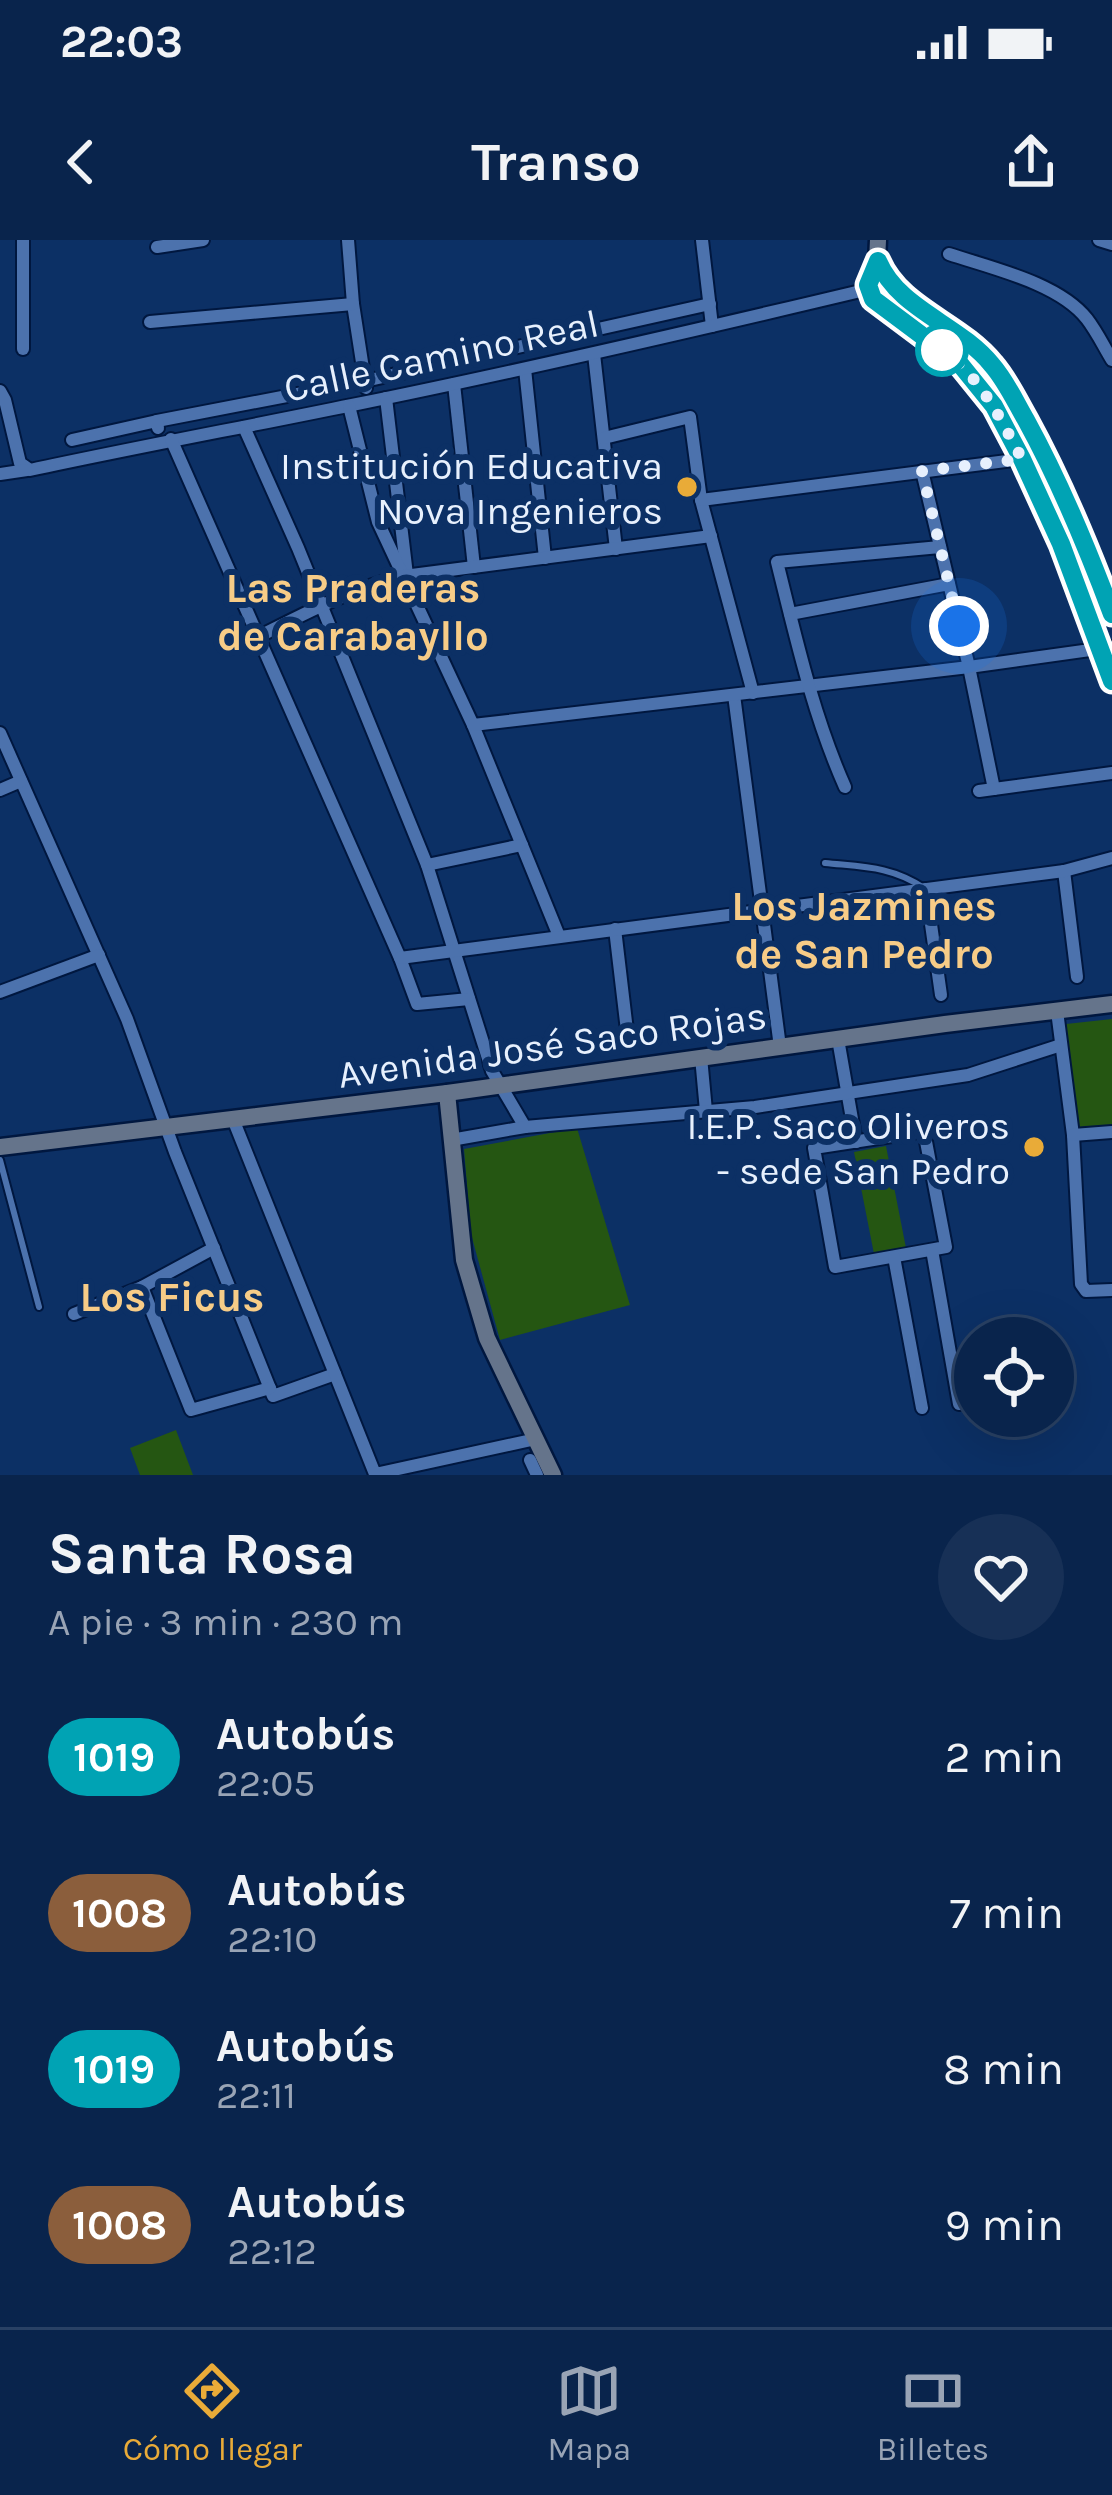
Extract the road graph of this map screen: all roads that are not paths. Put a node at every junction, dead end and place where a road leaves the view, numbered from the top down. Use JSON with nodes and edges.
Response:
{"nodes":[{"id":1,"x":23,"y":240,"type":"edge"},
{"id":2,"x":203,"y":240,"type":"edge"},
{"id":3,"x":348,"y":240,"type":"edge"},
{"id":4,"x":702,"y":240,"type":"edge"},
{"id":5,"x":878,"y":240,"type":"edge"},
{"id":6,"x":1099,"y":240,"type":"edge"},
{"id":7,"x":1112,"y":244,"type":"edge"},
{"id":8,"x":157,"y":248,"type":"dead end"},
{"id":9,"x":950,"y":254,"type":"dead end"},
{"id":10,"x":878,"y":261,"type":"junction"},
{"id":11,"x":868,"y":289,"type":"junction"},
{"id":12,"x":352,"y":304,"type":"junction"},
{"id":13,"x":710,"y":304,"type":"junction"},
{"id":14,"x":150,"y":322,"type":"dead end"},
{"id":15,"x":712,"y":326,"type":"junction"},
{"id":16,"x":606,"y":327,"type":"junction"},
{"id":17,"x":1112,"y":332,"type":"edge"},
{"id":18,"x":1096,"y":334,"type":"junction"},
{"id":19,"x":23,"y":349,"type":"dead end"},
{"id":20,"x":613,"y":350,"type":"junction"},
{"id":21,"x":594,"y":354,"type":"junction"},
{"id":22,"x":471,"y":357,"type":"junction"},
{"id":23,"x":1112,"y":361,"type":"edge"},
{"id":24,"x":525,"y":369,"type":"junction"},
{"id":25,"x":475,"y":380,"type":"junction"},
{"id":26,"x":365,"y":381,"type":"junction"},
{"id":27,"x":454,"y":384,"type":"junction"},
{"id":28,"x":0,"y":391,"type":"edge"},
{"id":29,"x":386,"y":398,"type":"junction"},
{"id":30,"x":368,"y":402,"type":"junction"},
{"id":31,"x":349,"y":406,"type":"junction"},
{"id":32,"x":157,"y":422,"type":"junction"},
{"id":33,"x":244,"y":427,"type":"junction"},
{"id":34,"x":604,"y":438,"type":"junction"},
{"id":35,"x":73,"y":440,"type":"dead end"},
{"id":36,"x":166,"y":440,"type":"junction"},
{"id":37,"x":1043,"y":451,"type":"junction"},
{"id":38,"x":1022,"y":459,"type":"junction"},
{"id":39,"x":26,"y":469,"type":"junction"},
{"id":40,"x":922,"y":471,"type":"junction"},
{"id":41,"x":0,"y":474,"type":"edge"},
{"id":42,"x":701,"y":500,"type":"junction"},
{"id":43,"x":711,"y":536,"type":"junction"},
{"id":44,"x":940,"y":548,"type":"junction"},
{"id":45,"x":616,"y":549,"type":"junction"},
{"id":46,"x":545,"y":558,"type":"junction"},
{"id":47,"x":474,"y":567,"type":"junction"},
{"id":48,"x":405,"y":576,"type":"junction"},
{"id":49,"x":949,"y":584,"type":"junction"},
{"id":50,"x":321,"y":605,"type":"junction"},
{"id":51,"x":790,"y":614,"type":"junction"},
{"id":52,"x":1112,"y":614,"type":"edge"},
{"id":53,"x":258,"y":637,"type":"junction"},
{"id":54,"x":1106,"y":648,"type":"edge"},
{"id":55,"x":969,"y":667,"type":"junction"},
{"id":56,"x":1112,"y":681,"type":"edge"},
{"id":57,"x":809,"y":686,"type":"junction"},
{"id":58,"x":753,"y":693,"type":"junction"},
{"id":59,"x":734,"y":695,"type":"junction"},
{"id":60,"x":473,"y":725,"type":"junction"},
{"id":61,"x":0,"y":733,"type":"edge"},
{"id":62,"x":1112,"y":773,"type":"edge"},
{"id":63,"x":21,"y":781,"type":"junction"},
{"id":64,"x":845,"y":787,"type":"dead end"},
{"id":65,"x":994,"y":789,"type":"junction"},
{"id":66,"x":0,"y":790,"type":"edge"},
{"id":67,"x":979,"y":791,"type":"dead end"},
{"id":68,"x":522,"y":845,"type":"junction"},
{"id":69,"x":1112,"y":858,"type":"edge"},
{"id":70,"x":825,"y":863,"type":"dead end"},
{"id":71,"x":427,"y":866,"type":"junction"},
{"id":72,"x":1064,"y":871,"type":"junction"},
{"id":73,"x":926,"y":889,"type":"junction"},
{"id":74,"x":761,"y":910,"type":"junction"},
{"id":75,"x":615,"y":929,"type":"junction"},
{"id":76,"x":560,"y":936,"type":"junction"},
{"id":77,"x":454,"y":950,"type":"junction"},
{"id":78,"x":99,"y":955,"type":"junction"},
{"id":79,"x":400,"y":958,"type":"junction"},
{"id":80,"x":1077,"y":977,"type":"dead end"},
{"id":81,"x":0,"y":992,"type":"edge"},
{"id":82,"x":941,"y":994,"type":"dead end"},
{"id":83,"x":469,"y":999,"type":"junction"},
{"id":84,"x":1112,"y":1004,"type":"edge"},
{"id":85,"x":1057,"y":1011,"type":"junction"},
{"id":86,"x":628,"y":1039,"type":"dead end"},
{"id":87,"x":838,"y":1039,"type":"junction"},
{"id":88,"x":1061,"y":1045,"type":"junction"},
{"id":89,"x":780,"y":1047,"type":"junction"},
{"id":90,"x":700,"y":1057,"type":"junction"},
{"id":91,"x":502,"y":1086,"type":"junction"},
{"id":92,"x":447,"y":1093,"type":"junction"},
{"id":93,"x":848,"y":1093,"type":"junction"},
{"id":94,"x":706,"y":1112,"type":"junction"},
{"id":95,"x":233,"y":1119,"type":"junction"},
{"id":96,"x":166,"y":1127,"type":"junction"},
{"id":97,"x":525,"y":1127,"type":"junction"},
{"id":98,"x":1112,"y":1132,"type":"edge"},
{"id":99,"x":1073,"y":1136,"type":"junction"},
{"id":100,"x":451,"y":1140,"type":"junction"},
{"id":101,"x":856,"y":1142,"type":"junction"},
{"id":102,"x":2,"y":1146,"type":"edge"},
{"id":103,"x":214,"y":1248,"type":"junction"},
{"id":104,"x":932,"y":1250,"type":"junction"},
{"id":105,"x":895,"y":1257,"type":"junction"},
{"id":106,"x":142,"y":1287,"type":"junction"},
{"id":107,"x":1112,"y":1290,"type":"edge"},
{"id":108,"x":39,"y":1306,"type":"dead end"},
{"id":109,"x":74,"y":1314,"type":"dead end"},
{"id":110,"x":335,"y":1374,"type":"junction"},
{"id":111,"x":954,"y":1375,"type":"edge"},
{"id":112,"x":270,"y":1388,"type":"junction"},
{"id":113,"x":922,"y":1408,"type":"dead end"},
{"id":114,"x":536,"y":1439,"type":"junction"},
{"id":115,"x":530,"y":1460,"type":"dead end"},
{"id":116,"x":434,"y":1468,"type":"edge"},
{"id":117,"x":537,"y":1475,"type":"edge"},
{"id":118,"x":553,"y":1475,"type":"edge"}],
"edges":[{"from":1,"to":19,"type":"street"},
{"from":2,"to":8,"type":"street"},
{"from":3,"to":12,"type":"street"},
{"from":4,"to":13,"type":"street"},
{"from":5,"to":10,"type":"main road"},
{"from":6,"to":7,"type":"street"},
{"from":9,"to":18,"type":"street"},
{"from":10,"to":11,"type":"main road"},
{"from":10,"to":37,"type":"main road"},
{"from":11,"to":15,"type":"street","name":"Calle Camino Real"},
{"from":11,"to":38,"type":"main road"},
{"from":12,"to":14,"type":"street"},
{"from":12,"to":26,"type":"street"},
{"from":13,"to":15,"type":"street"},
{"from":13,"to":16,"type":"street"},
{"from":15,"to":20,"type":"street","name":"Calle Camino Real"},
{"from":16,"to":20,"type":"street"},
{"from":16,"to":22,"type":"street"},
{"from":17,"to":18,"type":"street"},
{"from":18,"to":23,"type":"street"},
{"from":20,"to":21,"type":"street","name":"Calle Camino Real"},
{"from":21,"to":24,"type":"street","name":"Calle Camino Real"},
{"from":21,"to":34,"type":"street"},
{"from":22,"to":25,"type":"street"},
{"from":22,"to":26,"type":"street"},
{"from":24,"to":25,"type":"street","name":"Calle Camino Real"},
{"from":24,"to":46,"type":"street"},
{"from":25,"to":27,"type":"street","name":"Calle Camino Real"},
{"from":26,"to":30,"type":"street"},
{"from":26,"to":32,"type":"street"},
{"from":27,"to":29,"type":"street","name":"Calle Camino Real"},
{"from":27,"to":47,"type":"street"},
{"from":28,"to":39,"type":"street"},
{"from":29,"to":30,"type":"street","name":"Calle Camino Real"},
{"from":29,"to":48,"type":"street"},
{"from":30,"to":31,"type":"street","name":"Calle Camino Real"},
{"from":31,"to":33,"type":"street","name":"Calle Camino Real"},
{"from":31,"to":48,"type":"street"},
{"from":32,"to":35,"type":"street"},
{"from":32,"to":36,"type":"street"},
{"from":33,"to":36,"type":"street","name":"Calle Camino Real"},
{"from":33,"to":50,"type":"street"},
{"from":34,"to":42,"type":"street"},
{"from":34,"to":45,"type":"street"},
{"from":36,"to":39,"type":"street","name":"Calle Camino Real"},
{"from":36,"to":53,"type":"street"},
{"from":37,"to":38,"type":"street"},
{"from":37,"to":52,"type":"main road"},
{"from":38,"to":40,"type":"street"},
{"from":38,"to":54,"type":"main road"},
{"from":39,"to":41,"type":"street","name":"Calle Camino Real"},
{"from":40,"to":42,"type":"street"},
{"from":40,"to":44,"type":"street"},
{"from":42,"to":43,"type":"street"},
{"from":43,"to":45,"type":"street"},
{"from":43,"to":58,"type":"street"},
{"from":44,"to":49,"type":"street"},
{"from":44,"to":51,"type":"street"},
{"from":45,"to":46,"type":"street"},
{"from":46,"to":47,"type":"street"},
{"from":47,"to":48,"type":"street"},
{"from":48,"to":50,"type":"street"},
{"from":48,"to":60,"type":"street"},
{"from":49,"to":51,"type":"street"},
{"from":49,"to":55,"type":"street"},
{"from":50,"to":53,"type":"street"},
{"from":50,"to":71,"type":"street"},
{"from":51,"to":57,"type":"street"},
{"from":53,"to":79,"type":"street"},
{"from":54,"to":55,"type":"street"},
{"from":54,"to":56,"type":"main road"},
{"from":55,"to":57,"type":"street"},
{"from":55,"to":65,"type":"street"},
{"from":57,"to":58,"type":"street"},
{"from":57,"to":64,"type":"street"},
{"from":58,"to":59,"type":"street"},
{"from":59,"to":60,"type":"street"},
{"from":59,"to":74,"type":"street"},
{"from":60,"to":68,"type":"street"},
{"from":61,"to":63,"type":"street"},
{"from":62,"to":65,"type":"street"},
{"from":63,"to":66,"type":"street"},
{"from":63,"to":78,"type":"street"},
{"from":65,"to":67,"type":"street"},
{"from":68,"to":71,"type":"street"},
{"from":68,"to":76,"type":"street"},
{"from":69,"to":72,"type":"street"},
{"from":70,"to":73,"type":"lane"},
{"from":71,"to":77,"type":"street"},
{"from":72,"to":73,"type":"street"},
{"from":72,"to":80,"type":"street"},
{"from":73,"to":74,"type":"street"},
{"from":73,"to":82,"type":"street"},
{"from":74,"to":75,"type":"street"},
{"from":74,"to":89,"type":"street"},
{"from":75,"to":76,"type":"street"},
{"from":75,"to":86,"type":"street"},
{"from":76,"to":77,"type":"street"},
{"from":77,"to":79,"type":"street"},
{"from":77,"to":83,"type":"street"},
{"from":78,"to":81,"type":"street"},
{"from":78,"to":96,"type":"street"},
{"from":79,"to":83,"type":"street"},
{"from":83,"to":91,"type":"street"},
{"from":84,"to":85,"type":"main road","name":"Avenida José Saco Rojas"},
{"from":85,"to":87,"type":"main road","name":"Avenida José Saco Rojas"},
{"from":85,"to":88,"type":"street"},
{"from":87,"to":89,"type":"main road","name":"Avenida José Saco Rojas"},
{"from":87,"to":93,"type":"street"},
{"from":88,"to":93,"type":"street"},
{"from":88,"to":99,"type":"street"},
{"from":89,"to":90,"type":"main road","name":"Avenida José Saco Rojas"},
{"from":90,"to":91,"type":"main road","name":"Avenida José Saco Rojas"},
{"from":90,"to":94,"type":"street"},
{"from":91,"to":92,"type":"main road","name":"Avenida José Saco Rojas"},
{"from":91,"to":97,"type":"street"},
{"from":92,"to":95,"type":"main road","name":"Avenida José Saco Rojas"},
{"from":92,"to":100,"type":"main road"},
{"from":93,"to":94,"type":"street"},
{"from":93,"to":101,"type":"street"},
{"from":94,"to":97,"type":"street"},
{"from":95,"to":96,"type":"main road","name":"Avenida José Saco Rojas"},
{"from":95,"to":110,"type":"street"},
{"from":96,"to":102,"type":"main road","name":"Avenida José Saco Rojas"},
{"from":96,"to":103,"type":"street"},
{"from":97,"to":100,"type":"street"},
{"from":98,"to":99,"type":"street"},
{"from":99,"to":107,"type":"street"},
{"from":100,"to":114,"type":"main road"},
{"from":101,"to":104,"type":"street"},
{"from":101,"to":105,"type":"street"},
{"from":102,"to":108,"type":"lane"},
{"from":103,"to":106,"type":"street"},
{"from":103,"to":112,"type":"street"},
{"from":104,"to":105,"type":"street"},
{"from":104,"to":111,"type":"street"},
{"from":105,"to":113,"type":"street"},
{"from":106,"to":109,"type":"street"},
{"from":106,"to":112,"type":"street"},
{"from":110,"to":112,"type":"street"},
{"from":110,"to":116,"type":"street"},
{"from":114,"to":116,"type":"street"},
{"from":114,"to":118,"type":"main road"},
{"from":115,"to":117,"type":"street"}]}
